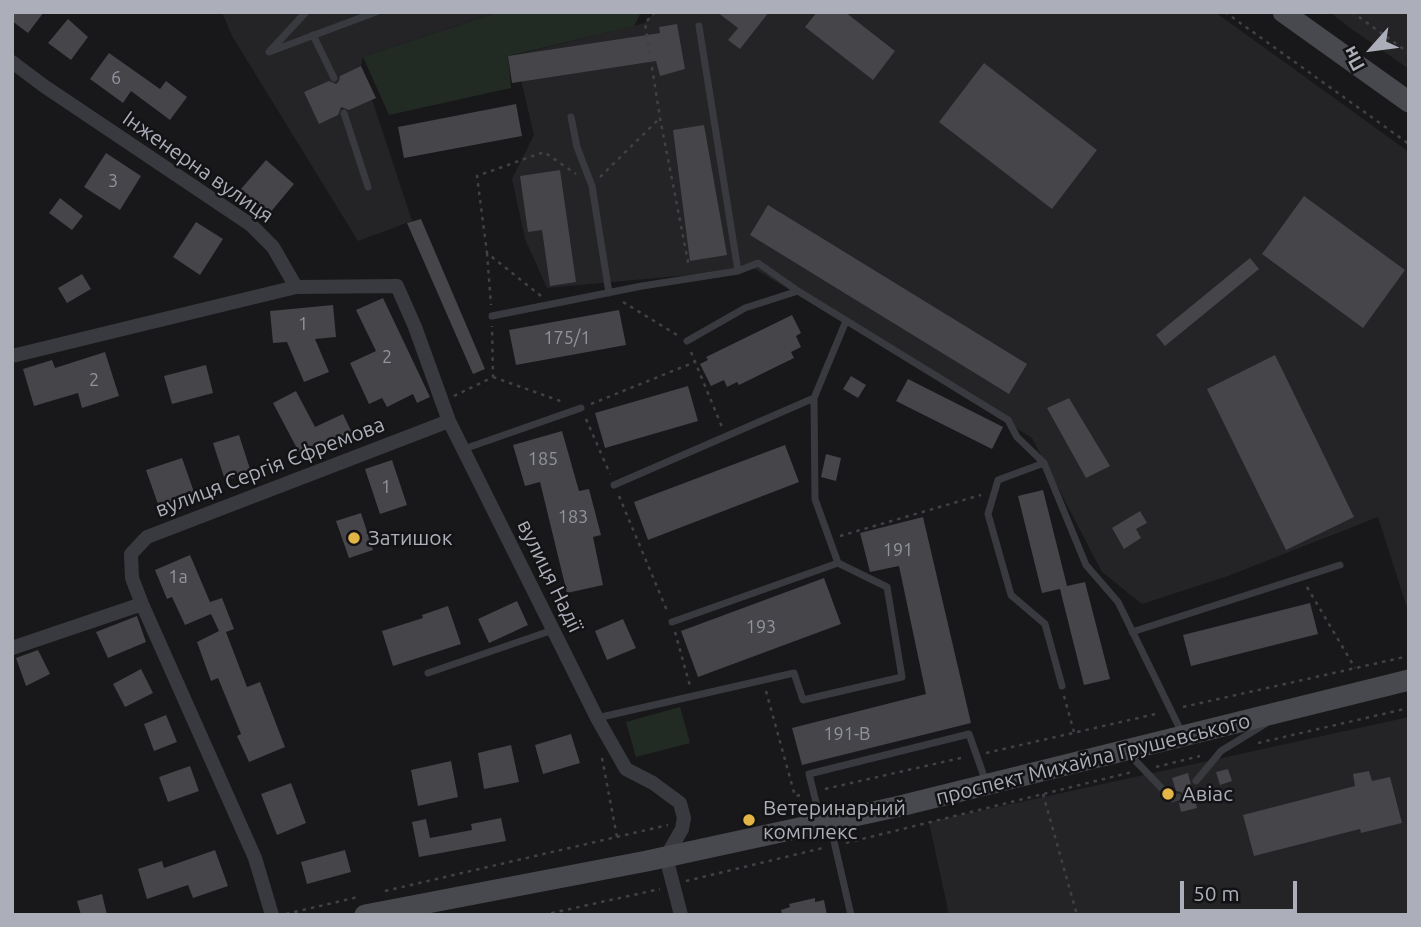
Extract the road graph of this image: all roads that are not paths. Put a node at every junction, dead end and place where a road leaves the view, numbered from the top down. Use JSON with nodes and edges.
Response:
{"nodes":[{"id":1,"x":306,"y":12,"type":"edge"},
{"id":2,"x":376,"y":12,"type":"edge"},
{"id":3,"x":1283,"y":12,"type":"edge"},
{"id":4,"x":699,"y":26,"type":"dead end"},
{"id":5,"x":313,"y":35,"type":"junction"},
{"id":6,"x":12,"y":62,"type":"edge"},
{"id":7,"x":334,"y":78,"type":"dead end"},
{"id":8,"x":1409,"y":102,"type":"edge"},
{"id":9,"x":344,"y":113,"type":"dead end"},
{"id":10,"x":570,"y":117,"type":"dead end"},
{"id":11,"x":368,"y":187,"type":"dead end"},
{"id":12,"x":738,"y":271,"type":"junction"},
{"id":13,"x":296,"y":287,"type":"junction"},
{"id":14,"x":798,"y":291,"type":"junction"},
{"id":15,"x":609,"y":293,"type":"junction"},
{"id":16,"x":492,"y":316,"type":"road end"},
{"id":17,"x":846,"y":321,"type":"junction"},
{"id":18,"x":687,"y":341,"type":"road end"},
{"id":19,"x":12,"y":356,"type":"edge"},
{"id":20,"x":814,"y":398,"type":"junction"},
{"id":21,"x":581,"y":408,"type":"road end"},
{"id":22,"x":449,"y":421,"type":"junction"},
{"id":23,"x":464,"y":450,"type":"junction"},
{"id":24,"x":1044,"y":463,"type":"junction"},
{"id":25,"x":614,"y":485,"type":"road end"},
{"id":26,"x":838,"y":562,"type":"junction"},
{"id":27,"x":1340,"y":565,"type":"dead end"},
{"id":28,"x":142,"y":604,"type":"junction"},
{"id":29,"x":672,"y":622,"type":"road end"},
{"id":30,"x":554,"y":630,"type":"junction"},
{"id":31,"x":1132,"y":632,"type":"junction"},
{"id":32,"x":12,"y":648,"type":"edge"},
{"id":33,"x":428,"y":673,"type":"dead end"},
{"id":34,"x":1409,"y":680,"type":"edge"},
{"id":35,"x":1062,"y":686,"type":"road end"},
{"id":36,"x":1283,"y":712,"type":"junction"},
{"id":37,"x":597,"y":718,"type":"junction"},
{"id":38,"x":1183,"y":736,"type":"junction"},
{"id":39,"x":1125,"y":750,"type":"junction"},
{"id":40,"x":1196,"y":781,"type":"dead end"},
{"id":41,"x":987,"y":786,"type":"junction"},
{"id":42,"x":1178,"y":797,"type":"dead end"},
{"id":43,"x":825,"y":821,"type":"junction"},
{"id":44,"x":666,"y":857,"type":"junction"},
{"id":45,"x":363,"y":906,"type":"edge"},
{"id":46,"x":433,"y":908,"type":"edge"},
{"id":47,"x":272,"y":915,"type":"edge"},
{"id":48,"x":681,"y":915,"type":"edge"},
{"id":49,"x":851,"y":915,"type":"edge"}],
"edges":[{"from":1,"to":5,"type":"lane"},
{"from":2,"to":5,"type":"lane"},
{"from":3,"to":8,"type":"street"},
{"from":4,"to":12,"type":"lane"},
{"from":5,"to":7,"type":"lane"},
{"from":6,"to":13,"type":"street","name":"Інженерна вулиця"},
{"from":9,"to":11,"type":"lane"},
{"from":10,"to":15,"type":"lane"},
{"from":12,"to":14,"type":"lane"},
{"from":12,"to":15,"type":"lane"},
{"from":13,"to":19,"type":"street"},
{"from":13,"to":22,"type":"street","name":"вулиця Надії"},
{"from":14,"to":17,"type":"lane"},
{"from":14,"to":18,"type":"lane"},
{"from":15,"to":16,"type":"lane"},
{"from":17,"to":20,"type":"lane"},
{"from":17,"to":24,"type":"lane"},
{"from":20,"to":25,"type":"lane"},
{"from":20,"to":26,"type":"lane"},
{"from":21,"to":23,"type":"lane"},
{"from":22,"to":23,"type":"street","name":"вулиця Надії"},
{"from":22,"to":28,"type":"street","name":"вулиця Сергія Єфремова"},
{"from":23,"to":30,"type":"street","name":"вулиця Надії"},
{"from":24,"to":31,"type":"lane"},
{"from":24,"to":35,"type":"lane"},
{"from":26,"to":29,"type":"lane"},
{"from":26,"to":37,"type":"lane"},
{"from":27,"to":31,"type":"lane"},
{"from":28,"to":32,"type":"street"},
{"from":28,"to":47,"type":"street"},
{"from":30,"to":33,"type":"lane"},
{"from":30,"to":37,"type":"street","name":"вулиця Надії"},
{"from":31,"to":38,"type":"lane"},
{"from":34,"to":36,"type":"street","name":"проспект Михайла Грушевського"},
{"from":36,"to":38,"type":"street","name":"проспект Михайла Грушевського"},
{"from":36,"to":40,"type":"lane"},
{"from":37,"to":44,"type":"street","name":"вулиця Надії"},
{"from":38,"to":39,"type":"street","name":"проспект Михайла Грушевського"},
{"from":39,"to":41,"type":"street","name":"проспект Михайла Грушевського"},
{"from":39,"to":42,"type":"lane"},
{"from":41,"to":43,"type":"street","name":"проспект Михайла Грушевського"},
{"from":41,"to":43,"type":"lane"},
{"from":43,"to":44,"type":"street","name":"проспект Михайла Грушевського"},
{"from":43,"to":49,"type":"lane"},
{"from":44,"to":46,"type":"street","name":"проспект Михайла Грушевського"},
{"from":44,"to":48,"type":"street"},
{"from":45,"to":46,"type":"street","name":"проспект Михайла Грушевського"}]}
